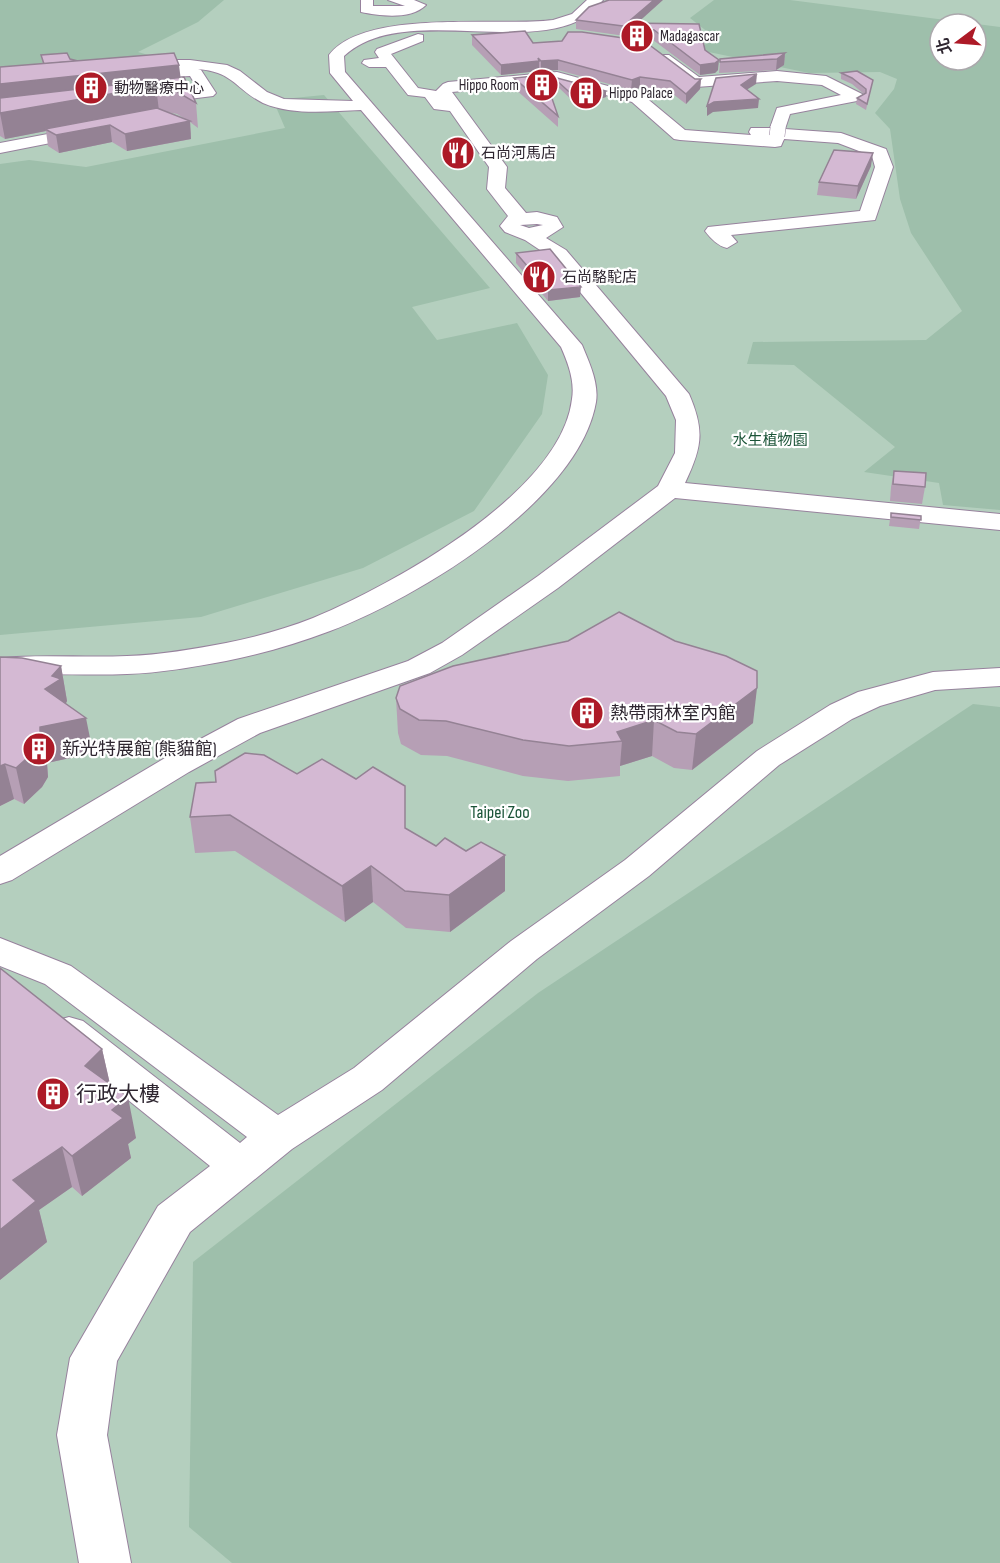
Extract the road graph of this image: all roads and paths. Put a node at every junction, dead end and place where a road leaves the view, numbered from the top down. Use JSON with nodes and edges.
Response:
{"nodes":[{"id":1,"x":395,"y":0,"type":"edge"},
{"id":2,"x":596,"y":0,"type":"edge"},
{"id":3,"x":365,"y":1,"type":"edge"},
{"id":4,"x":408,"y":11,"type":"junction"},
{"id":5,"x":423,"y":27,"type":"junction"},
{"id":6,"x":573,"y":35,"type":"edge"},
{"id":7,"x":648,"y":45,"type":"edge"},
{"id":8,"x":390,"y":62,"type":"junction"},
{"id":9,"x":354,"y":63,"type":"dead end"},
{"id":10,"x":439,"y":77,"type":"dead end"},
{"id":11,"x":696,"y":82,"type":"junction"},
{"id":12,"x":672,"y":91,"type":"edge"},
{"id":13,"x":652,"y":93,"type":"edge"},
{"id":14,"x":227,"y":100,"type":"dead end"},
{"id":15,"x":366,"y":105,"type":"junction"},
{"id":16,"x":457,"y":107,"type":"junction"},
{"id":17,"x":687,"y":117,"type":"dead end"},
{"id":18,"x":854,"y":125,"type":"dead end"},
{"id":19,"x":0,"y":133,"type":"edge"},
{"id":20,"x":841,"y":138,"type":"junction"},
{"id":21,"x":0,"y":148,"type":"edge"},
{"id":22,"x":479,"y":215,"type":"junction"},
{"id":23,"x":522,"y":222,"type":"junction"},
{"id":24,"x":727,"y":243,"type":"dead end"},
{"id":25,"x":669,"y":490,"type":"junction"},
{"id":26,"x":1000,"y":522,"type":"edge"},
{"id":27,"x":0,"y":667,"type":"edge"},
{"id":28,"x":1000,"y":677,"type":"edge"},
{"id":29,"x":0,"y":872,"type":"edge"},
{"id":30,"x":0,"y":951,"type":"edge"},
{"id":31,"x":0,"y":959,"type":"edge"},
{"id":32,"x":276,"y":1137,"type":"junction"},
{"id":33,"x":238,"y":1165,"type":"junction"},
{"id":34,"x":105,"y":1563,"type":"edge"}],
"edges":[{"from":1,"to":4,"type":"street"},
{"from":2,"to":5,"type":"street"},
{"from":3,"to":4,"type":"street"},
{"from":4,"to":5,"type":"street"},
{"from":5,"to":15,"type":"street"},
{"from":6,"to":8,"type":"street"},
{"from":7,"to":11,"type":"street"},
{"from":8,"to":9,"type":"street"},
{"from":8,"to":16,"type":"street"},
{"from":10,"to":13,"type":"street"},
{"from":11,"to":12,"type":"street"},
{"from":11,"to":16,"type":"street"},
{"from":14,"to":15,"type":"street"},
{"from":15,"to":22,"type":"street"},
{"from":16,"to":23,"type":"street"},
{"from":17,"to":20,"type":"street"},
{"from":18,"to":20,"type":"street"},
{"from":19,"to":21,"type":"street"},
{"from":20,"to":24,"type":"street"},
{"from":22,"to":23,"type":"street"},
{"from":22,"to":27,"type":"street"},
{"from":23,"to":25,"type":"street"},
{"from":25,"to":26,"type":"street"},
{"from":25,"to":29,"type":"street"},
{"from":28,"to":32,"type":"street"},
{"from":30,"to":32,"type":"street"},
{"from":31,"to":33,"type":"street"},
{"from":32,"to":33,"type":"street"},
{"from":33,"to":34,"type":"street"}]}
